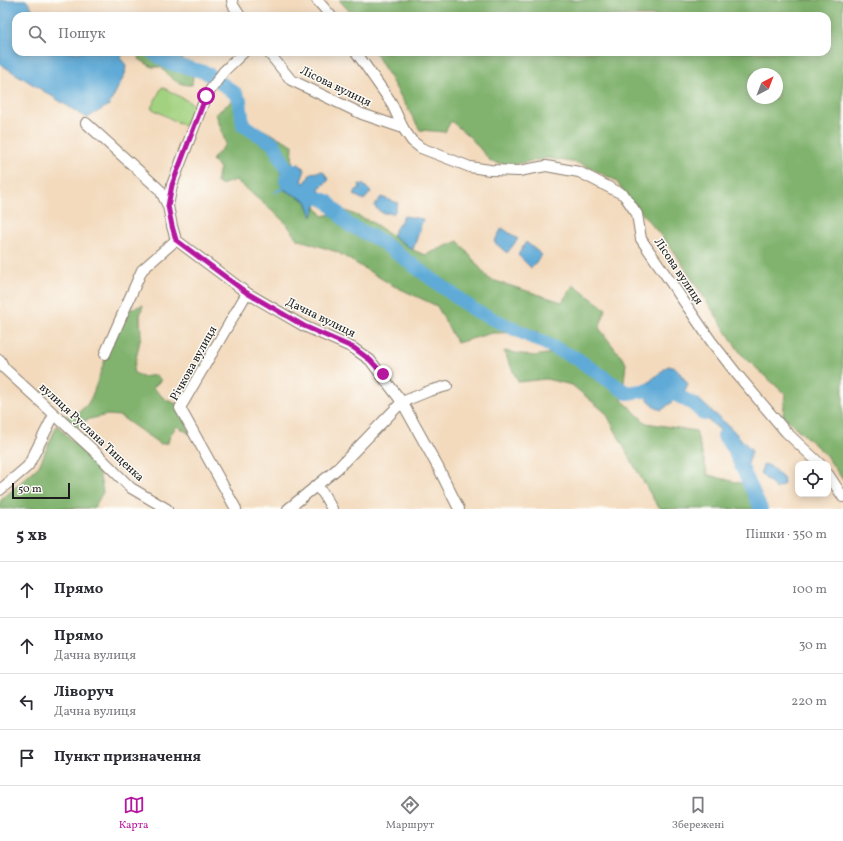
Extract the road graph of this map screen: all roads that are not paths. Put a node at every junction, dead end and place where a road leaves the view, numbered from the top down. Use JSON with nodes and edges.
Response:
{"nodes":[{"id":1,"x":232,"y":0,"type":"edge"},
{"id":2,"x":317,"y":0,"type":"edge"},
{"id":3,"x":237,"y":12,"type":"edge"},
{"id":4,"x":328,"y":12,"type":"edge"},
{"id":5,"x":240,"y":56,"type":"edge"},
{"id":6,"x":271,"y":56,"type":"edge"},
{"id":7,"x":359,"y":56,"type":"edge"},
{"id":8,"x":86,"y":123,"type":"dead end"},
{"id":9,"x":403,"y":128,"type":"junction"},
{"id":10,"x":168,"y":206,"type":"junction"},
{"id":11,"x":176,"y":240,"type":"junction"},
{"id":12,"x":247,"y":293,"type":"junction"},
{"id":13,"x":105,"y":354,"type":"dead end"},
{"id":14,"x":1,"y":367,"type":"edge"},
{"id":15,"x":447,"y":386,"type":"dead end"},
{"id":16,"x":402,"y":402,"type":"junction"},
{"id":17,"x":54,"y":415,"type":"junction"},
{"id":18,"x":817,"y":461,"type":"edge"},
{"id":19,"x":831,"y":479,"type":"edge"},
{"id":20,"x":315,"y":486,"type":"junction"},
{"id":21,"x":0,"y":490,"type":"edge"},
{"id":22,"x":843,"y":497,"type":"edge"},
{"id":23,"x":167,"y":509,"type":"edge"},
{"id":24,"x":236,"y":509,"type":"edge"},
{"id":25,"x":288,"y":509,"type":"edge"},
{"id":26,"x":332,"y":509,"type":"edge"},
{"id":27,"x":459,"y":509,"type":"edge"}],
"edges":[{"from":1,"to":3,"type":"street"},
{"from":2,"to":4,"type":"street"},
{"from":5,"to":10,"type":"street"},
{"from":6,"to":9,"type":"street","name":"Лісова вулиця"},
{"from":7,"to":9,"type":"street","name":"Лісова вулиця"},
{"from":8,"to":10,"type":"street"},
{"from":9,"to":18,"type":"street","name":"Лісова вулиця"},
{"from":10,"to":11,"type":"street"},
{"from":11,"to":12,"type":"street","name":"Дачна вулиця"},
{"from":11,"to":13,"type":"street"},
{"from":12,"to":16,"type":"street","name":"Дачна вулиця"},
{"from":12,"to":24,"type":"street","name":"Річкова вулиця"},
{"from":14,"to":17,"type":"street","name":"вулиця Руслана Тищенка"},
{"from":15,"to":16,"type":"street"},
{"from":16,"to":20,"type":"street"},
{"from":16,"to":27,"type":"street","name":"Дачна вулиця"},
{"from":17,"to":21,"type":"street"},
{"from":17,"to":23,"type":"street","name":"вулиця Руслана Тищенка"},
{"from":19,"to":22,"type":"street"},
{"from":20,"to":25,"type":"street"},
{"from":20,"to":26,"type":"street"}]}
